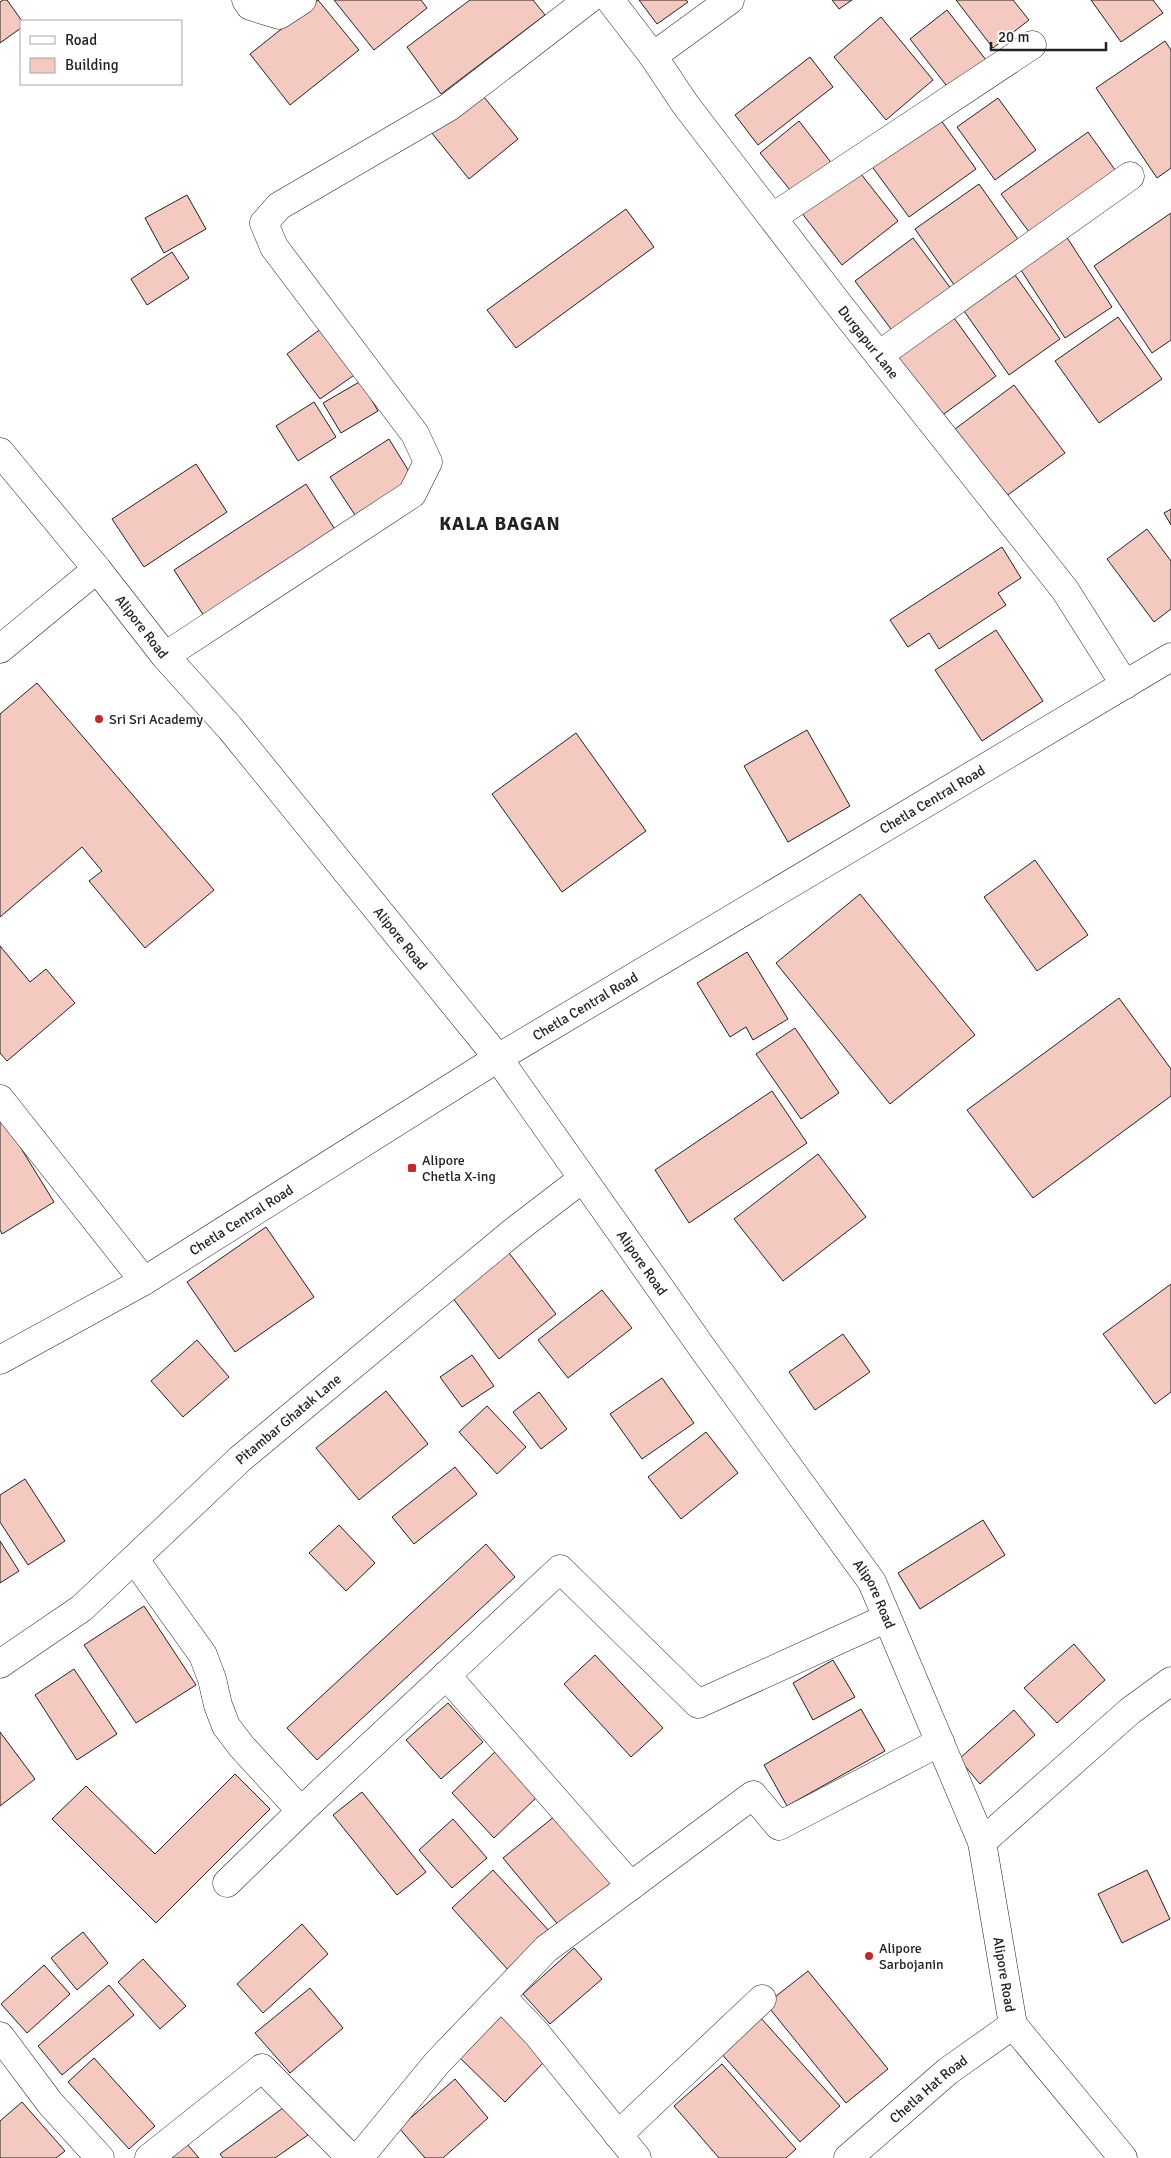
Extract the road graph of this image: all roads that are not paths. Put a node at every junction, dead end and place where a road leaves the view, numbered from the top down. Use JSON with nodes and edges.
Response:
{"nodes":[{"id":1,"x":246,"y":0,"type":"edge"},
{"id":2,"x":302,"y":0,"type":"edge"},
{"id":3,"x":588,"y":0,"type":"edge"},
{"id":4,"x":610,"y":0,"type":"edge"},
{"id":5,"x":730,"y":0,"type":"edge"},
{"id":6,"x":1032,"y":44,"type":"dead end"},
{"id":7,"x":653,"y":56,"type":"junction"},
{"id":8,"x":1130,"y":176,"type":"dead end"},
{"id":9,"x":773,"y":217,"type":"junction"},
{"id":10,"x":879,"y":355,"type":"junction"},
{"id":11,"x":0,"y":452,"type":"edge"},
{"id":12,"x":97,"y":569,"type":"junction"},
{"id":13,"x":0,"y":649,"type":"edge"},
{"id":14,"x":164,"y":656,"type":"junction"},
{"id":15,"x":1171,"y":657,"type":"edge"},
{"id":16,"x":1125,"y":685,"type":"junction"},
{"id":17,"x":498,"y":1058,"type":"junction"},
{"id":18,"x":0,"y":1099,"type":"edge"},
{"id":19,"x":582,"y":1179,"type":"junction"},
{"id":20,"x":144,"y":1282,"type":"junction"},
{"id":21,"x":0,"y":1360,"type":"edge"},
{"id":22,"x":135,"y":1560,"type":"junction"},
{"id":23,"x":887,"y":1618,"type":"junction"},
{"id":24,"x":0,"y":1664,"type":"edge"},
{"id":25,"x":446,"y":1675,"type":"junction"},
{"id":26,"x":1171,"y":1681,"type":"edge"},
{"id":27,"x":940,"y":1742,"type":"junction"},
{"id":28,"x":302,"y":1811,"type":"junction"},
{"id":29,"x":982,"y":1842,"type":"junction"},
{"id":30,"x":227,"y":1883,"type":"dead end"},
{"id":31,"x":632,"y":1886,"type":"junction"},
{"id":32,"x":502,"y":1996,"type":"junction"},
{"id":33,"x":762,"y":1999,"type":"dead end"},
{"id":34,"x":1013,"y":2025,"type":"junction"},
{"id":35,"x":0,"y":2036,"type":"edge"},
{"id":36,"x":618,"y":2135,"type":"junction"},
{"id":37,"x":100,"y":2158,"type":"edge"},
{"id":38,"x":149,"y":2158,"type":"edge"},
{"id":39,"x":351,"y":2158,"type":"edge"},
{"id":40,"x":359,"y":2158,"type":"edge"},
{"id":41,"x":637,"y":2158,"type":"edge"},
{"id":42,"x":848,"y":2158,"type":"edge"},
{"id":43,"x":1123,"y":2158,"type":"edge"}],
"edges":[{"from":1,"to":2,"type":"street"},
{"from":3,"to":14,"type":"street"},
{"from":4,"to":7,"type":"street","name":"Durgapur Lane"},
{"from":5,"to":7,"type":"street"},
{"from":6,"to":9,"type":"street"},
{"from":7,"to":9,"type":"street","name":"Durgapur Lane"},
{"from":8,"to":10,"type":"street"},
{"from":9,"to":10,"type":"street","name":"Durgapur Lane"},
{"from":10,"to":16,"type":"street","name":"Durgapur Lane"},
{"from":11,"to":12,"type":"street","name":"Alipore Road"},
{"from":12,"to":13,"type":"street"},
{"from":12,"to":14,"type":"street","name":"Alipore Road"},
{"from":14,"to":17,"type":"street","name":"Alipore Road"},
{"from":15,"to":16,"type":"street","name":"Chetla Central Road"},
{"from":16,"to":17,"type":"street","name":"Chetla Central Road"},
{"from":17,"to":19,"type":"street","name":"Alipore Road"},
{"from":17,"to":20,"type":"street","name":"Chetla Central Road"},
{"from":18,"to":20,"type":"street"},
{"from":19,"to":22,"type":"street","name":"Pitambar Ghatak Lane"},
{"from":19,"to":23,"type":"street","name":"Alipore Road"},
{"from":20,"to":21,"type":"street","name":"Chetla Central Road"},
{"from":22,"to":24,"type":"street","name":"Pitambar Ghatak Lane"},
{"from":22,"to":28,"type":"street"},
{"from":23,"to":25,"type":"street"},
{"from":23,"to":27,"type":"street","name":"Alipore Road"},
{"from":25,"to":28,"type":"street"},
{"from":25,"to":31,"type":"street"},
{"from":26,"to":29,"type":"street"},
{"from":27,"to":29,"type":"street","name":"Alipore Road"},
{"from":27,"to":31,"type":"street"},
{"from":28,"to":30,"type":"street"},
{"from":29,"to":34,"type":"street","name":"Alipore Road"},
{"from":31,"to":32,"type":"street"},
{"from":32,"to":36,"type":"street"},
{"from":32,"to":40,"type":"street"},
{"from":33,"to":36,"type":"street"},
{"from":34,"to":42,"type":"street","name":"Chetla Hat Road"},
{"from":34,"to":43,"type":"street","name":"Alipore Road"},
{"from":35,"to":37,"type":"street"},
{"from":36,"to":41,"type":"street"},
{"from":38,"to":39,"type":"street"}]}
